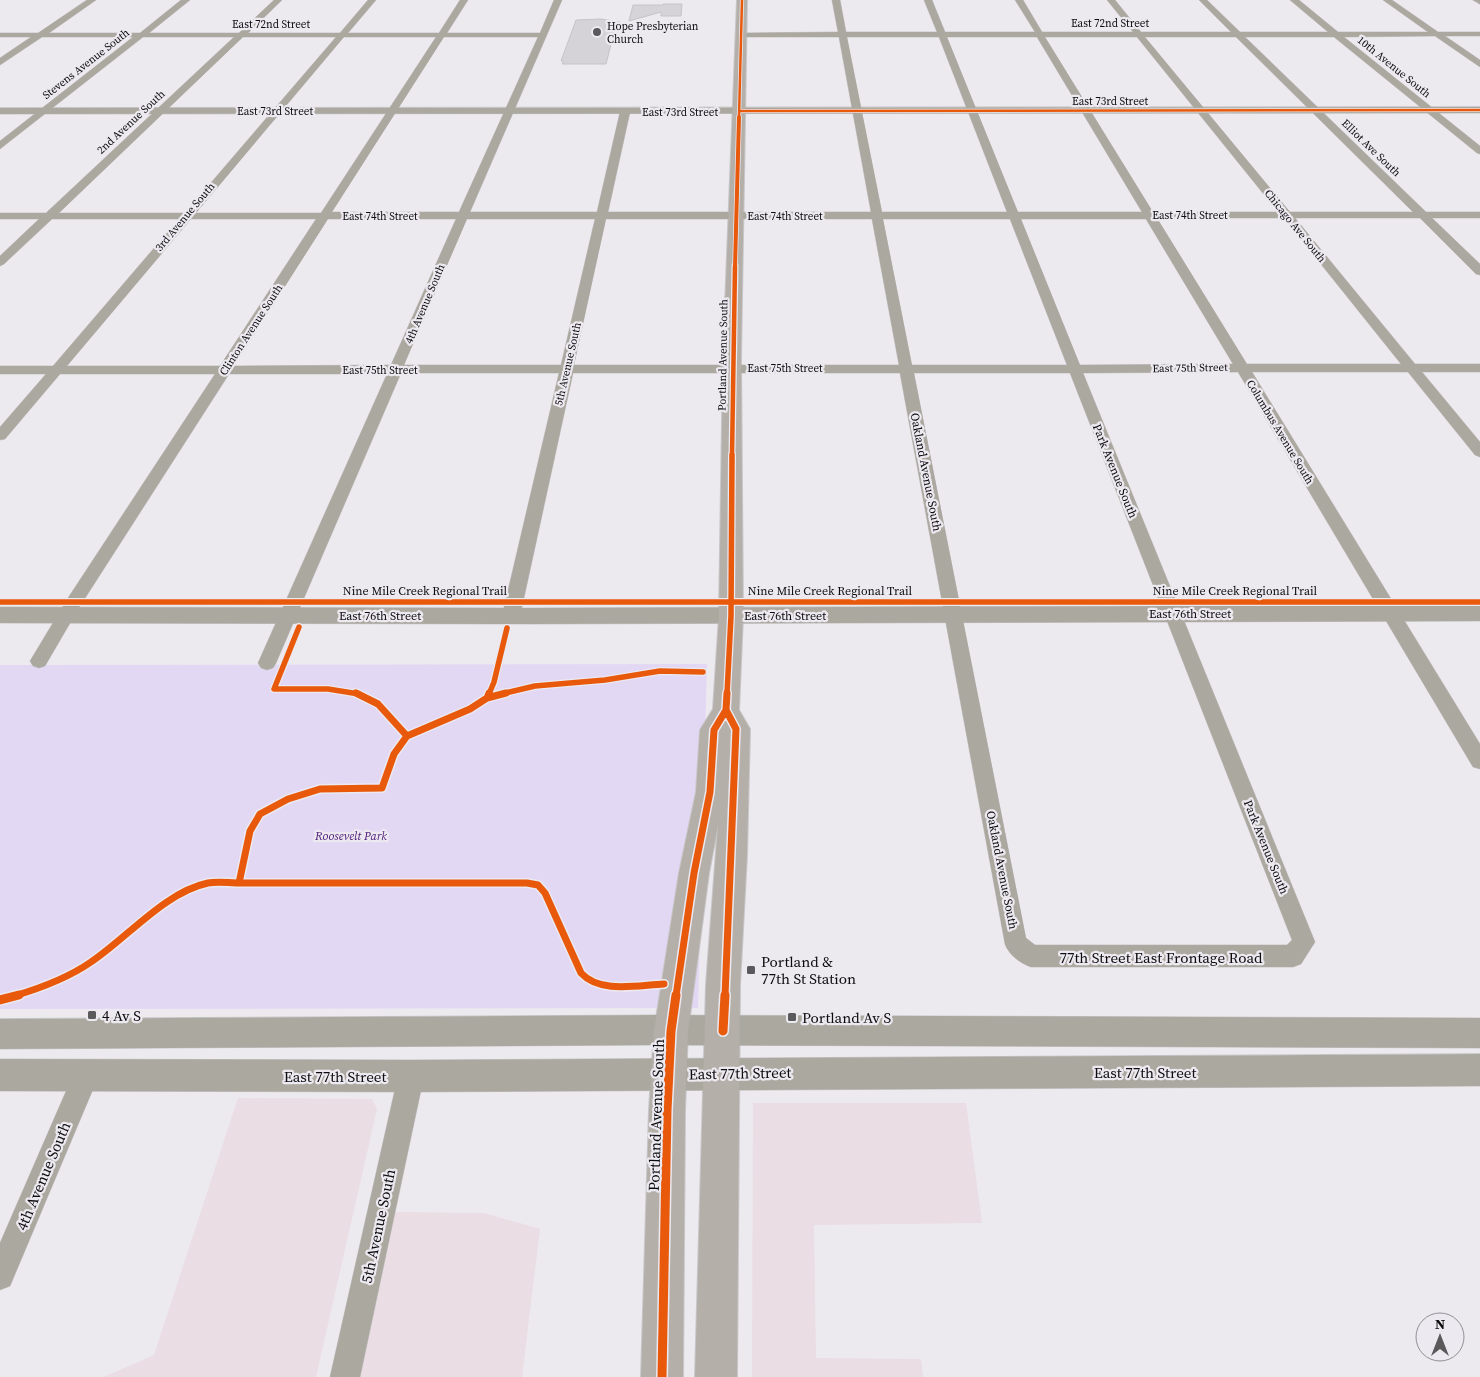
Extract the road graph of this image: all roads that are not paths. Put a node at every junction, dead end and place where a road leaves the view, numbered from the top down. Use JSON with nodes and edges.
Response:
{"nodes":[{"id":1,"x":92,"y":0,"type":"edge"},
{"id":2,"x":186,"y":0,"type":"edge"},
{"id":3,"x":278,"y":0,"type":"edge"},
{"id":4,"x":372,"y":0,"type":"edge"},
{"id":5,"x":464,"y":0,"type":"edge"},
{"id":6,"x":558,"y":0,"type":"edge"},
{"id":7,"x":742,"y":0,"type":"edge"},
{"id":8,"x":836,"y":0,"type":"edge"},
{"id":9,"x":928,"y":0,"type":"edge"},
{"id":10,"x":1018,"y":0,"type":"edge"},
{"id":11,"x":1111,"y":0,"type":"edge"},
{"id":12,"x":1203,"y":0,"type":"edge"},
{"id":13,"x":1294,"y":0,"type":"edge"},
{"id":14,"x":1387,"y":0,"type":"edge"},
{"id":15,"x":1039,"y":34,"type":"junction"},
{"id":16,"x":1139,"y":34,"type":"junction"},
{"id":17,"x":1238,"y":34,"type":"junction"},
{"id":18,"x":1336,"y":34,"type":"junction"},
{"id":19,"x":1437,"y":34,"type":"junction"},
{"id":20,"x":1480,"y":34,"type":"edge"},
{"id":21,"x":0,"y":35,"type":"edge"},
{"id":22,"x":40,"y":35,"type":"junction"},
{"id":23,"x":142,"y":35,"type":"junction"},
{"id":24,"x":241,"y":35,"type":"junction"},
{"id":25,"x":342,"y":35,"type":"junction"},
{"id":26,"x":441,"y":35,"type":"junction"},
{"id":27,"x":543,"y":35,"type":"junction"},
{"id":28,"x":741,"y":35,"type":"junction"},
{"id":29,"x":843,"y":35,"type":"junction"},
{"id":30,"x":941,"y":35,"type":"junction"},
{"id":31,"x":0,"y":62,"type":"edge"},
{"id":32,"x":1480,"y":64,"type":"edge"},
{"id":33,"x":1200,"y":110,"type":"junction"},
{"id":34,"x":1315,"y":110,"type":"junction"},
{"id":35,"x":1430,"y":110,"type":"junction"},
{"id":36,"x":1480,"y":110,"type":"edge"},
{"id":37,"x":0,"y":111,"type":"edge"},
{"id":38,"x":42,"y":111,"type":"junction"},
{"id":39,"x":160,"y":111,"type":"junction"},
{"id":40,"x":276,"y":111,"type":"junction"},
{"id":41,"x":972,"y":111,"type":"junction"},
{"id":42,"x":1086,"y":111,"type":"junction"},
{"id":43,"x":392,"y":112,"type":"junction"},
{"id":44,"x":509,"y":112,"type":"junction"},
{"id":45,"x":626,"y":112,"type":"junction"},
{"id":46,"x":741,"y":112,"type":"junction"},
{"id":47,"x":857,"y":112,"type":"junction"},
{"id":48,"x":0,"y":146,"type":"edge"},
{"id":49,"x":1480,"y":151,"type":"edge"},
{"id":50,"x":1148,"y":215,"type":"junction"},
{"id":51,"x":1286,"y":215,"type":"junction"},
{"id":52,"x":1423,"y":215,"type":"junction"},
{"id":53,"x":1480,"y":215,"type":"edge"},
{"id":54,"x":0,"y":216,"type":"edge"},
{"id":55,"x":48,"y":216,"type":"junction"},
{"id":56,"x":186,"y":216,"type":"junction"},
{"id":57,"x":324,"y":216,"type":"junction"},
{"id":58,"x":462,"y":216,"type":"junction"},
{"id":59,"x":601,"y":216,"type":"junction"},
{"id":60,"x":735,"y":216,"type":"junction"},
{"id":61,"x":877,"y":216,"type":"junction"},
{"id":62,"x":1014,"y":216,"type":"junction"},
{"id":63,"x":0,"y":262,"type":"edge"},
{"id":64,"x":1480,"y":271,"type":"edge"},
{"id":65,"x":1241,"y":367,"type":"junction"},
{"id":66,"x":732,"y":368,"type":"junction"},
{"id":67,"x":1411,"y":368,"type":"junction"},
{"id":68,"x":1480,"y":368,"type":"edge"},
{"id":69,"x":906,"y":369,"type":"junction"},
{"id":70,"x":1074,"y":369,"type":"junction"},
{"id":71,"x":0,"y":370,"type":"edge"},
{"id":72,"x":56,"y":370,"type":"junction"},
{"id":73,"x":226,"y":370,"type":"junction"},
{"id":74,"x":396,"y":370,"type":"junction"},
{"id":75,"x":566,"y":370,"type":"junction"},
{"id":76,"x":0,"y":436,"type":"edge"},
{"id":77,"x":1480,"y":452,"type":"edge"},
{"id":78,"x":1390,"y":613,"type":"junction"},
{"id":79,"x":1480,"y":613,"type":"edge"},
{"id":80,"x":1172,"y":614,"type":"junction"},
{"id":81,"x":0,"y":615,"type":"edge"},
{"id":82,"x":67,"y":615,"type":"junction"},
{"id":83,"x":287,"y":615,"type":"junction"},
{"id":84,"x":953,"y":615,"type":"junction"},
{"id":85,"x":511,"y":616,"type":"junction"},
{"id":86,"x":731,"y":616,"type":"junction"},
{"id":87,"x":39,"y":661,"type":"dead end"},
{"id":88,"x":267,"y":663,"type":"dead end"},
{"id":89,"x":726,"y":710,"type":"junction"},
{"id":90,"x":1480,"y":760,"type":"edge"},
{"id":91,"x":1304,"y":942,"type":"joint"},
{"id":92,"x":1016,"y":944,"type":"joint"},
{"id":93,"x":671,"y":1031,"type":"junction"},
{"id":94,"x":723,"y":1031,"type":"junction"},
{"id":95,"x":1480,"y":1033,"type":"edge"},
{"id":96,"x":0,"y":1034,"type":"edge"},
{"id":97,"x":1480,"y":1070,"type":"edge"},
{"id":98,"x":722,"y":1073,"type":"junction"},
{"id":99,"x":670,"y":1074,"type":"junction"},
{"id":100,"x":0,"y":1075,"type":"edge"},
{"id":101,"x":86,"y":1075,"type":"junction"},
{"id":102,"x":411,"y":1076,"type":"junction"},
{"id":103,"x":0,"y":1276,"type":"edge"},
{"id":104,"x":345,"y":1377,"type":"edge"},
{"id":105,"x":662,"y":1377,"type":"edge"},
{"id":106,"x":716,"y":1377,"type":"edge"}],
"edges":[{"from":1,"to":22,"type":"street"},
{"from":2,"to":23,"type":"street","name":"Stevens Avenue South"},
{"from":3,"to":24,"type":"street","name":"2nd Avenue South"},
{"from":4,"to":25,"type":"street","name":"3rd Avenue South"},
{"from":5,"to":26,"type":"street","name":"Clinton Avenue South"},
{"from":6,"to":27,"type":"street","name":"4th Avenue South"},
{"from":7,"to":28,"type":"main road","name":"Portland Avenue South"},
{"from":8,"to":29,"type":"street","name":"Oakland Avenue South"},
{"from":9,"to":30,"type":"street","name":"Park Avenue South"},
{"from":10,"to":15,"type":"street","name":"Columbus Avenue South"},
{"from":11,"to":16,"type":"street","name":"Chicago Ave South"},
{"from":12,"to":17,"type":"street","name":"Elliot Ave South"},
{"from":13,"to":18,"type":"street","name":"10th Avenue South"},
{"from":14,"to":19,"type":"street"},
{"from":15,"to":16,"type":"street","name":"East 72nd Street"},
{"from":15,"to":30,"type":"street","name":"East 72nd Street"},
{"from":15,"to":42,"type":"street","name":"Columbus Avenue South"},
{"from":16,"to":17,"type":"street","name":"East 72nd Street"},
{"from":16,"to":33,"type":"street","name":"Chicago Ave South"},
{"from":17,"to":18,"type":"street","name":"East 72nd Street"},
{"from":17,"to":34,"type":"street","name":"Elliot Ave South"},
{"from":18,"to":19,"type":"street","name":"East 72nd Street"},
{"from":18,"to":35,"type":"street","name":"10th Avenue South"},
{"from":19,"to":20,"type":"street","name":"East 72nd Street"},
{"from":19,"to":32,"type":"street"},
{"from":21,"to":22,"type":"street","name":"East 72nd Street"},
{"from":22,"to":23,"type":"street","name":"East 72nd Street"},
{"from":22,"to":31,"type":"street"},
{"from":23,"to":24,"type":"street","name":"East 72nd Street"},
{"from":23,"to":38,"type":"street","name":"Stevens Avenue South"},
{"from":24,"to":25,"type":"street","name":"East 72nd Street"},
{"from":24,"to":39,"type":"street","name":"2nd Avenue South"},
{"from":25,"to":26,"type":"street","name":"East 72nd Street"},
{"from":25,"to":40,"type":"street","name":"3rd Avenue South"},
{"from":26,"to":27,"type":"street","name":"East 72nd Street"},
{"from":26,"to":43,"type":"street","name":"Clinton Avenue South"},
{"from":27,"to":44,"type":"street","name":"4th Avenue South"},
{"from":28,"to":29,"type":"street","name":"East 72nd Street"},
{"from":28,"to":46,"type":"main road","name":"Portland Avenue South"},
{"from":29,"to":30,"type":"street","name":"East 72nd Street"},
{"from":29,"to":47,"type":"street","name":"Oakland Avenue South"},
{"from":30,"to":41,"type":"street","name":"Park Avenue South"},
{"from":33,"to":34,"type":"street","name":"East 73rd Street"},
{"from":33,"to":42,"type":"street","name":"East 73rd Street"},
{"from":33,"to":51,"type":"street","name":"Chicago Ave South"},
{"from":34,"to":35,"type":"street","name":"East 73rd Street"},
{"from":34,"to":52,"type":"street","name":"Elliot Ave South"},
{"from":35,"to":36,"type":"street","name":"East 73rd Street"},
{"from":35,"to":49,"type":"street","name":"10th Avenue South"},
{"from":37,"to":38,"type":"street","name":"East 73rd Street"},
{"from":38,"to":39,"type":"street","name":"East 73rd Street"},
{"from":38,"to":48,"type":"street","name":"Stevens Avenue South"},
{"from":39,"to":40,"type":"street","name":"East 73rd Street"},
{"from":39,"to":55,"type":"street","name":"2nd Avenue South"},
{"from":40,"to":43,"type":"street","name":"East 73rd Street"},
{"from":40,"to":56,"type":"street","name":"3rd Avenue South"},
{"from":41,"to":42,"type":"street","name":"East 73rd Street"},
{"from":41,"to":47,"type":"street","name":"East 73rd Street"},
{"from":41,"to":62,"type":"street","name":"Park Avenue South"},
{"from":42,"to":50,"type":"street","name":"Columbus Avenue South"},
{"from":43,"to":44,"type":"street","name":"East 73rd Street"},
{"from":43,"to":57,"type":"street","name":"Clinton Avenue South"},
{"from":44,"to":45,"type":"street","name":"East 73rd Street"},
{"from":44,"to":58,"type":"street","name":"4th Avenue South"},
{"from":45,"to":46,"type":"street","name":"East 73rd Street"},
{"from":45,"to":59,"type":"street","name":"5th Avenue South"},
{"from":46,"to":47,"type":"street","name":"East 73rd Street"},
{"from":46,"to":60,"type":"main road","name":"Portland Avenue South"},
{"from":47,"to":61,"type":"street","name":"Oakland Avenue South"},
{"from":50,"to":51,"type":"street","name":"East 74th Street"},
{"from":50,"to":62,"type":"street","name":"East 74th Street"},
{"from":50,"to":65,"type":"street","name":"Columbus Avenue South"},
{"from":51,"to":52,"type":"street","name":"East 74th Street"},
{"from":51,"to":67,"type":"street","name":"Chicago Ave South"},
{"from":52,"to":53,"type":"street","name":"East 74th Street"},
{"from":52,"to":64,"type":"street","name":"Elliot Ave South"},
{"from":54,"to":55,"type":"street","name":"East 74th Street"},
{"from":55,"to":56,"type":"street","name":"East 74th Street"},
{"from":55,"to":63,"type":"street","name":"2nd Avenue South"},
{"from":56,"to":57,"type":"street","name":"East 74th Street"},
{"from":56,"to":72,"type":"street","name":"3rd Avenue South"},
{"from":57,"to":58,"type":"street","name":"East 74th Street"},
{"from":57,"to":73,"type":"street","name":"Clinton Avenue South"},
{"from":58,"to":59,"type":"street","name":"East 74th Street"},
{"from":58,"to":74,"type":"street","name":"4th Avenue South"},
{"from":59,"to":60,"type":"street","name":"East 74th Street"},
{"from":59,"to":75,"type":"street","name":"5th Avenue South"},
{"from":60,"to":61,"type":"street","name":"East 74th Street"},
{"from":60,"to":66,"type":"main road","name":"Portland Avenue South"},
{"from":61,"to":62,"type":"street","name":"East 74th Street"},
{"from":61,"to":69,"type":"street","name":"Oakland Avenue South"},
{"from":62,"to":70,"type":"street","name":"Park Avenue South"},
{"from":65,"to":67,"type":"street","name":"East 75th Street"},
{"from":65,"to":70,"type":"street","name":"East 75th Street"},
{"from":65,"to":78,"type":"street","name":"Columbus Avenue South"},
{"from":66,"to":69,"type":"street","name":"East 75th Street"},
{"from":66,"to":75,"type":"street","name":"East 75th Street"},
{"from":66,"to":86,"type":"main road","name":"Portland Avenue South"},
{"from":67,"to":68,"type":"street","name":"East 75th Street"},
{"from":67,"to":77,"type":"street","name":"Chicago Ave South"},
{"from":69,"to":70,"type":"street","name":"East 75th Street"},
{"from":69,"to":84,"type":"street","name":"Oakland Avenue South"},
{"from":70,"to":80,"type":"street","name":"Park Avenue South"},
{"from":71,"to":72,"type":"street","name":"East 75th Street"},
{"from":72,"to":73,"type":"street","name":"East 75th Street"},
{"from":72,"to":76,"type":"street","name":"3rd Avenue South"},
{"from":73,"to":74,"type":"street","name":"East 75th Street"},
{"from":73,"to":82,"type":"street","name":"Clinton Avenue South"},
{"from":74,"to":75,"type":"street","name":"East 75th Street"},
{"from":74,"to":83,"type":"street","name":"4th Avenue South"},
{"from":75,"to":85,"type":"street","name":"5th Avenue South"},
{"from":78,"to":79,"type":"street","name":"East 76th Street"},
{"from":78,"to":80,"type":"street","name":"East 76th Street"},
{"from":78,"to":90,"type":"street","name":"Columbus Avenue South"},
{"from":80,"to":84,"type":"street","name":"East 76th Street"},
{"from":80,"to":91,"type":"street","name":"Park Avenue South"},
{"from":81,"to":82,"type":"street","name":"East 76th Street"},
{"from":82,"to":83,"type":"street","name":"East 76th Street"},
{"from":82,"to":87,"type":"street","name":"Clinton Avenue South"},
{"from":83,"to":85,"type":"street","name":"East 76th Street"},
{"from":83,"to":88,"type":"street","name":"4th Avenue South"},
{"from":84,"to":86,"type":"street","name":"East 76th Street"},
{"from":84,"to":92,"type":"street","name":"Oakland Avenue South"},
{"from":85,"to":86,"type":"street","name":"East 76th Street"},
{"from":86,"to":89,"type":"main road","name":"Portland Avenue South"},
{"from":89,"to":93,"type":"main road","name":"Portland Avenue South"},
{"from":89,"to":94,"type":"main road","name":"Portland Avenue South"},
{"from":91,"to":92,"type":"street","name":"77th Street East Frontage Road"},
{"from":93,"to":94,"type":"street"},
{"from":93,"to":96,"type":"street"},
{"from":93,"to":99,"type":"main road","name":"Portland Avenue South"},
{"from":94,"to":95,"type":"street"},
{"from":94,"to":98,"type":"main road","name":"Portland Avenue South"},
{"from":97,"to":98,"type":"street","name":"East 77th Street"},
{"from":98,"to":99,"type":"street","name":"East 77th Street"},
{"from":98,"to":106,"type":"main road","name":"Portland Avenue South"},
{"from":99,"to":102,"type":"street","name":"East 77th Street"},
{"from":99,"to":105,"type":"main road","name":"Portland Avenue South"},
{"from":100,"to":101,"type":"street","name":"East 77th Street"},
{"from":101,"to":102,"type":"street","name":"East 77th Street"},
{"from":101,"to":103,"type":"street","name":"4th Avenue South"},
{"from":102,"to":104,"type":"street","name":"5th Avenue South"}]}
